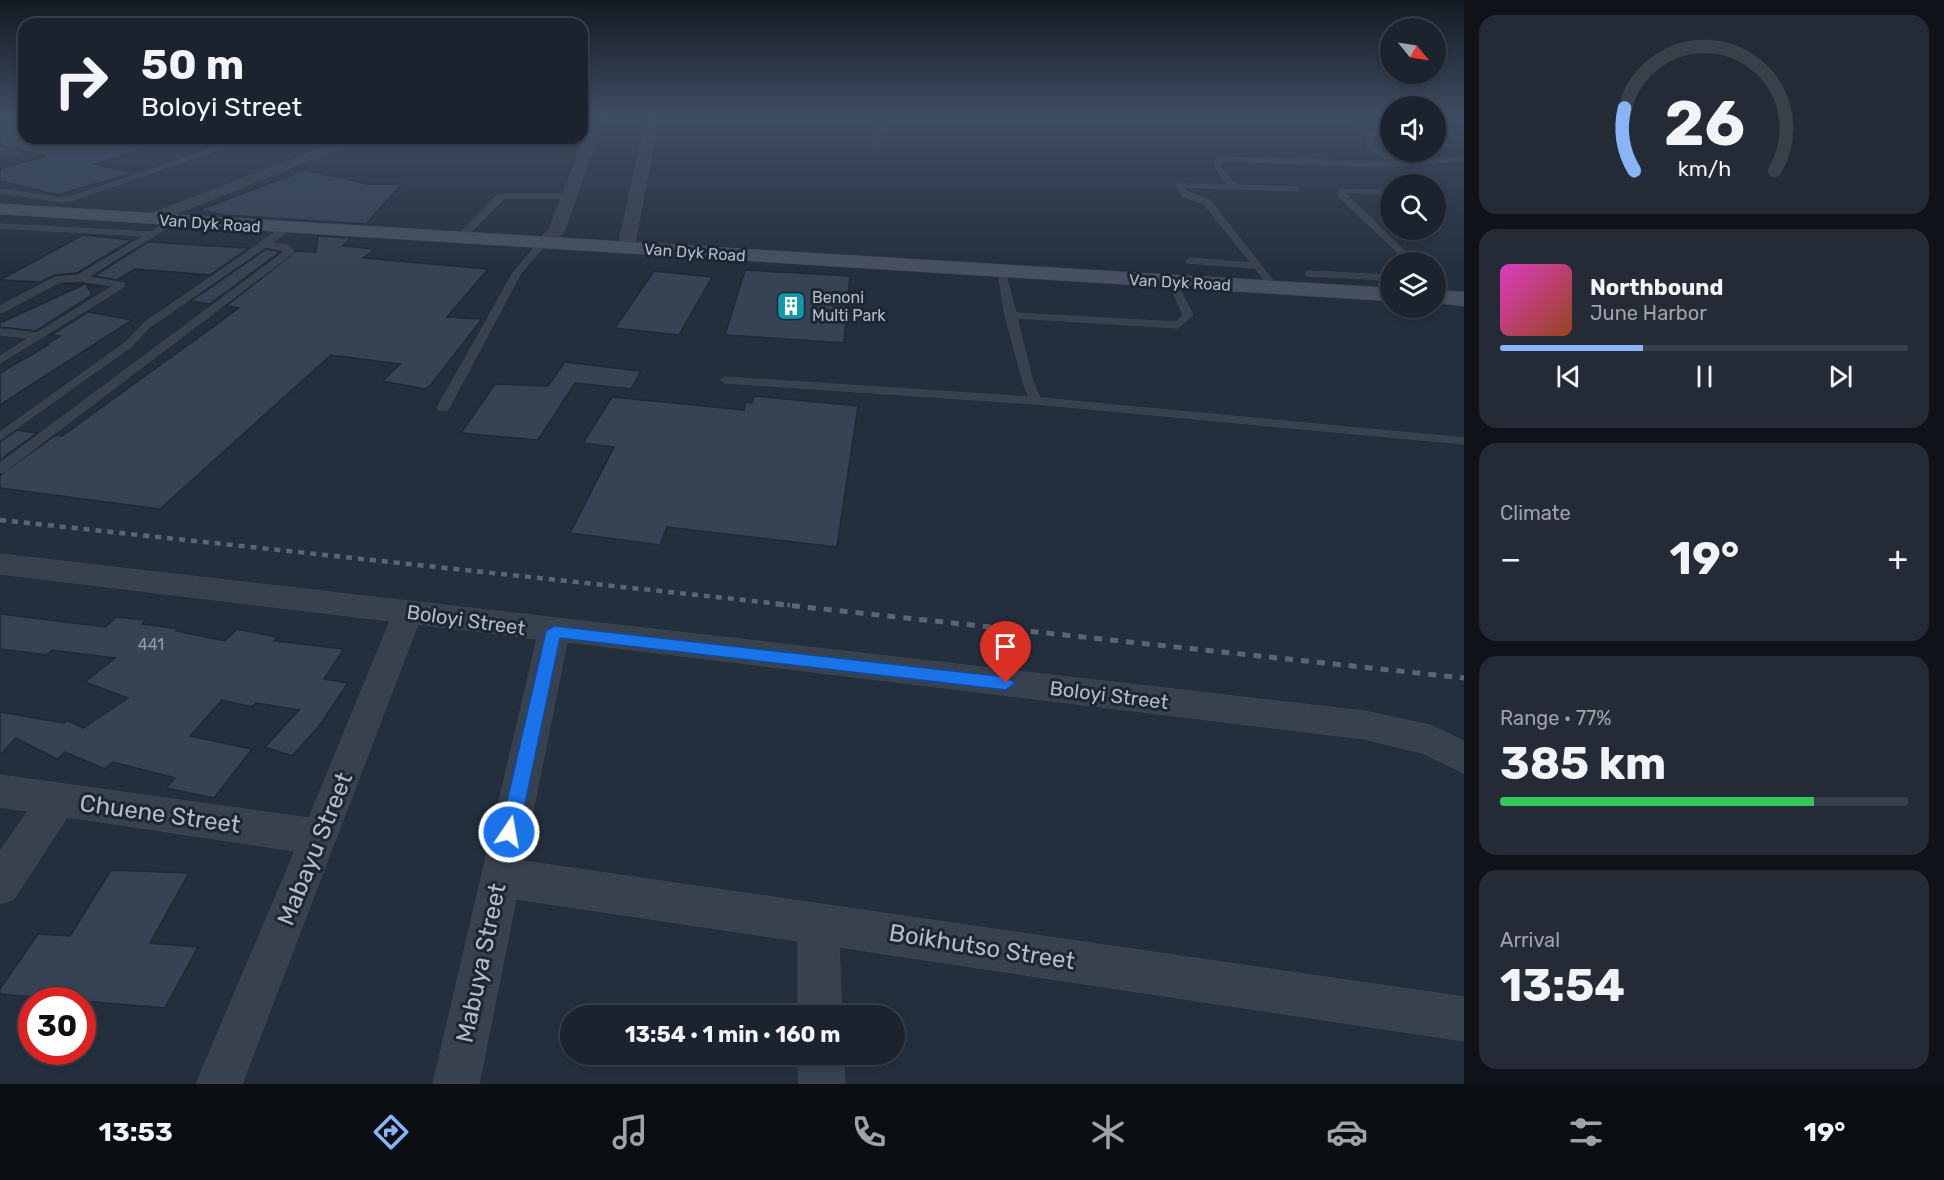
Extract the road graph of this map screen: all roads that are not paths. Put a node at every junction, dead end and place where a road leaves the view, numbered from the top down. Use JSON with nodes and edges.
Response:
{"nodes":[{"id":1,"x":163,"y":168,"type":"edge"},
{"id":2,"x":290,"y":168,"type":"edge"},
{"id":3,"x":580,"y":168,"type":"edge"},
{"id":4,"x":643,"y":168,"type":"edge"},
{"id":5,"x":1219,"y":168,"type":"edge"},
{"id":6,"x":1233,"y":186,"type":"junction"},
{"id":7,"x":1296,"y":189,"type":"dead end"},
{"id":8,"x":0,"y":191,"type":"edge"},
{"id":9,"x":1378,"y":192,"type":"dead end"},
{"id":10,"x":569,"y":196,"type":"junction"},
{"id":11,"x":0,"y":209,"type":"edge"},
{"id":12,"x":0,"y":226,"type":"edge"},
{"id":13,"x":151,"y":226,"type":"junction"},
{"id":14,"x":288,"y":228,"type":"junction"},
{"id":15,"x":461,"y":237,"type":"junction"},
{"id":16,"x":544,"y":242,"type":"junction"},
{"id":17,"x":264,"y":244,"type":"junction"},
{"id":18,"x":626,"y":248,"type":"junction"},
{"id":19,"x":1402,"y":252,"type":"edge"},
{"id":20,"x":1190,"y":261,"type":"dead end"},
{"id":21,"x":1258,"y":266,"type":"junction"},
{"id":22,"x":1000,"y":271,"type":"junction"},
{"id":23,"x":1310,"y":274,"type":"dead end"},
{"id":24,"x":80,"y":278,"type":"junction"},
{"id":25,"x":1380,"y":278,"type":"edge"},
{"id":26,"x":1172,"y":281,"type":"junction"},
{"id":27,"x":1274,"y":287,"type":"junction"},
{"id":28,"x":1380,"y":294,"type":"edge"},
{"id":29,"x":0,"y":310,"type":"edge"},
{"id":30,"x":1010,"y":315,"type":"junction"},
{"id":31,"x":0,"y":332,"type":"edge"},
{"id":32,"x":38,"y":336,"type":"junction"},
{"id":33,"x":0,"y":360,"type":"edge"},
{"id":34,"x":725,"y":380,"type":"dead end"},
{"id":35,"x":1036,"y":402,"type":"junction"},
{"id":36,"x":443,"y":408,"type":"dead end"},
{"id":37,"x":0,"y":436,"type":"edge"},
{"id":38,"x":1464,"y":441,"type":"edge"},
{"id":39,"x":0,"y":469,"type":"edge"},
{"id":40,"x":0,"y":564,"type":"edge"},
{"id":41,"x":408,"y":612,"type":"junction"},
{"id":42,"x":554,"y":631,"type":"junction"},
{"id":43,"x":1464,"y":758,"type":"edge"},
{"id":44,"x":0,"y":791,"type":"edge"},
{"id":45,"x":58,"y":799,"type":"junction"},
{"id":46,"x":320,"y":837,"type":"junction"},
{"id":47,"x":499,"y":877,"type":"junction"},
{"id":48,"x":0,"y":885,"type":"edge"},
{"id":49,"x":818,"y":923,"type":"junction"},
{"id":50,"x":820,"y":1005,"type":"edge"},
{"id":51,"x":1464,"y":1019,"type":"edge"},
{"id":52,"x":821,"y":1065,"type":"edge"},
{"id":53,"x":219,"y":1084,"type":"edge"},
{"id":54,"x":456,"y":1084,"type":"edge"},
{"id":55,"x":822,"y":1084,"type":"edge"}],
"edges":[{"from":1,"to":8,"type":"lane"},
{"from":2,"to":13,"type":"street"},
{"from":3,"to":10,"type":"street"},
{"from":4,"to":18,"type":"street"},
{"from":5,"to":6,"type":"lane"},
{"from":6,"to":7,"type":"lane"},
{"from":6,"to":21,"type":"lane"},
{"from":9,"to":19,"type":"lane"},
{"from":10,"to":15,"type":"lane"},
{"from":10,"to":16,"type":"street"},
{"from":11,"to":13,"type":"main road","name":"Van Dyk Road"},
{"from":12,"to":13,"type":"lane"},
{"from":13,"to":14,"type":"main road","name":"Van Dyk Road"},
{"from":13,"to":24,"type":"lane"},
{"from":14,"to":15,"type":"main road","name":"Van Dyk Road"},
{"from":14,"to":17,"type":"lane"},
{"from":15,"to":16,"type":"main road","name":"Van Dyk Road"},
{"from":16,"to":18,"type":"main road","name":"Van Dyk Road"},
{"from":16,"to":36,"type":"lane"},
{"from":17,"to":37,"type":"lane"},
{"from":17,"to":39,"type":"lane"},
{"from":18,"to":22,"type":"main road","name":"Van Dyk Road"},
{"from":20,"to":21,"type":"lane"},
{"from":21,"to":27,"type":"lane"},
{"from":22,"to":26,"type":"main road","name":"Van Dyk Road"},
{"from":22,"to":30,"type":"lane"},
{"from":23,"to":25,"type":"lane"},
{"from":24,"to":29,"type":"lane"},
{"from":24,"to":32,"type":"lane"},
{"from":26,"to":27,"type":"main road","name":"Van Dyk Road"},
{"from":26,"to":30,"type":"lane"},
{"from":27,"to":28,"type":"main road","name":"Van Dyk Road"},
{"from":30,"to":35,"type":"lane"},
{"from":31,"to":32,"type":"lane"},
{"from":32,"to":33,"type":"lane"},
{"from":34,"to":35,"type":"lane"},
{"from":35,"to":38,"type":"lane"},
{"from":40,"to":41,"type":"street","name":"Boloyi Street"},
{"from":41,"to":42,"type":"street","name":"Boloyi Street"},
{"from":41,"to":46,"type":"street","name":"Mabayu Street"},
{"from":42,"to":43,"type":"street","name":"Boloyi Street"},
{"from":42,"to":47,"type":"street","name":"Mabuya Street"},
{"from":44,"to":45,"type":"street","name":"Chuene Street"},
{"from":45,"to":46,"type":"street","name":"Chuene Street"},
{"from":45,"to":48,"type":"street"},
{"from":46,"to":53,"type":"street","name":"Mabayu Street"},
{"from":47,"to":49,"type":"street","name":"Boikhutso Street"},
{"from":47,"to":54,"type":"street","name":"Mabuya Street"},
{"from":49,"to":50,"type":"street"},
{"from":49,"to":51,"type":"street","name":"Boikhutso Street"},
{"from":52,"to":55,"type":"street"}]}
